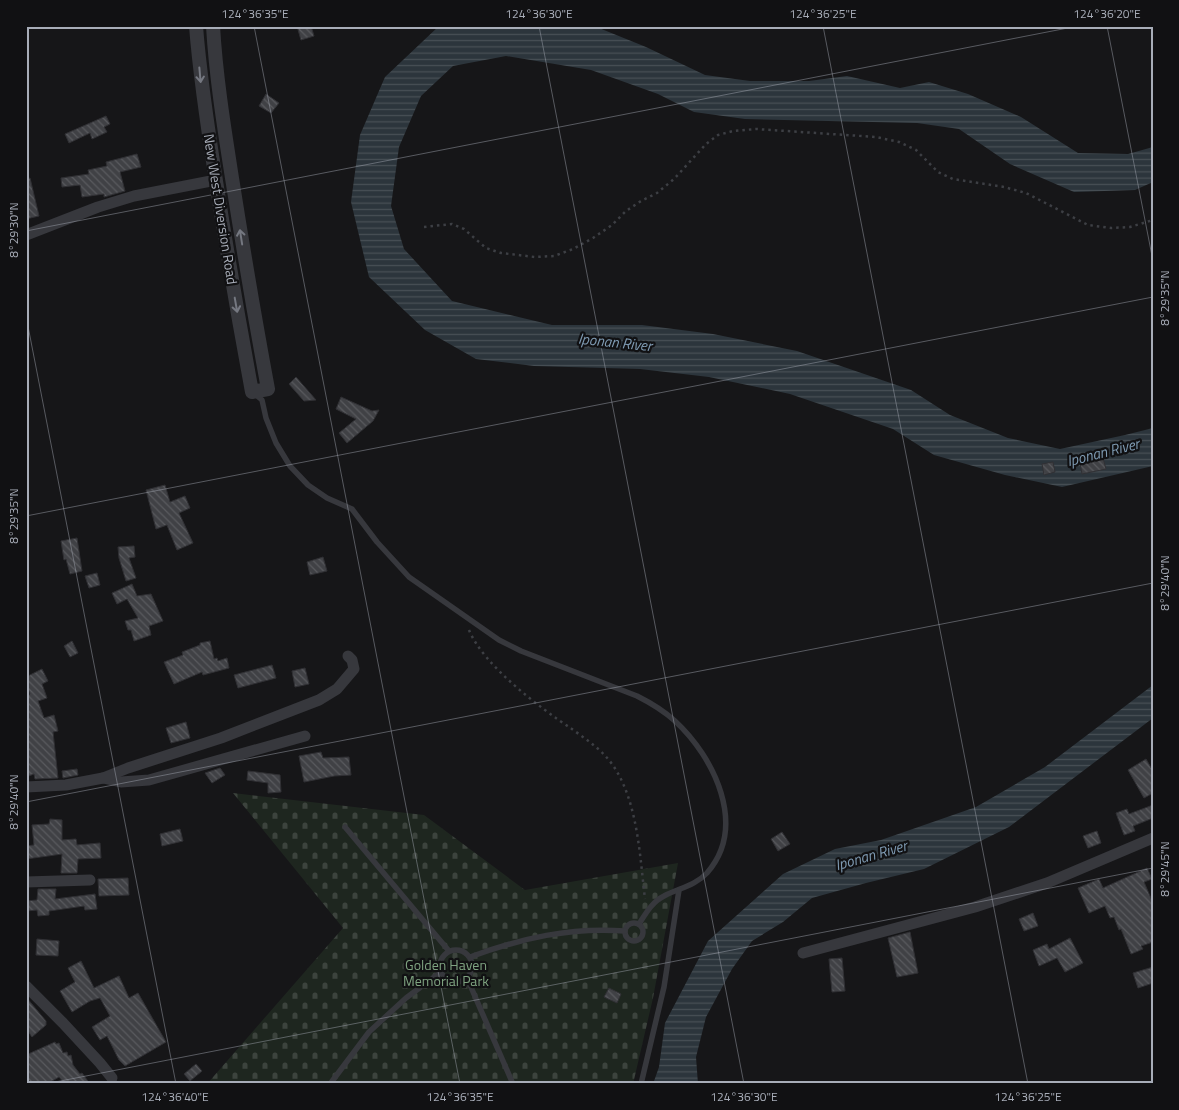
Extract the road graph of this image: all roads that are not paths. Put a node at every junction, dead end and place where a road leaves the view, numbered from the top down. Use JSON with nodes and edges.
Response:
{"nodes":[{"id":1,"x":196,"y":26,"type":"edge"},
{"id":2,"x":213,"y":26,"type":"edge"},
{"id":3,"x":216,"y":180,"type":"junction"},
{"id":4,"x":26,"y":235,"type":"edge"},
{"id":5,"x":261,"y":394,"type":"junction"},
{"id":6,"x":348,"y":656,"type":"dead end"},
{"id":7,"x":305,"y":736,"type":"dead end"},
{"id":8,"x":103,"y":778,"type":"junction"},
{"id":9,"x":26,"y":787,"type":"edge"},
{"id":10,"x":345,"y":827,"type":"dead end"},
{"id":11,"x":1153,"y":838,"type":"edge"},
{"id":12,"x":90,"y":880,"type":"dead end"},
{"id":13,"x":26,"y":882,"type":"edge"},
{"id":14,"x":679,"y":890,"type":"junction"},
{"id":15,"x":640,"y":924,"type":"junction"},
{"id":16,"x":625,"y":931,"type":"junction"},
{"id":17,"x":449,"y":951,"type":"junction"},
{"id":18,"x":803,"y":953,"type":"dead end"},
{"id":19,"x":470,"y":957,"type":"junction"},
{"id":20,"x":441,"y":972,"type":"junction"},
{"id":21,"x":467,"y":978,"type":"junction"},
{"id":22,"x":26,"y":986,"type":"edge"},
{"id":23,"x":112,"y":1078,"type":"dead end"},
{"id":24,"x":330,"y":1084,"type":"edge"},
{"id":25,"x":513,"y":1084,"type":"edge"},
{"id":26,"x":640,"y":1084,"type":"edge"}],
"edges":[{"from":1,"to":3,"type":"street","name":"New West Diversion Road","one_way":true},
{"from":5,"to":2,"type":"street","name":"New West Diversion Road","one_way":true},
{"from":3,"to":4,"type":"street"},
{"from":3,"to":5,"type":"street","name":"New West Diversion Road","one_way":true},
{"from":5,"to":14,"type":"lane"},
{"from":6,"to":8,"type":"street"},
{"from":7,"to":8,"type":"street"},
{"from":8,"to":9,"type":"street"},
{"from":10,"to":17,"type":"lane"},
{"from":11,"to":18,"type":"street"},
{"from":12,"to":13,"type":"street"},
{"from":14,"to":15,"type":"lane"},
{"from":14,"to":26,"type":"lane"},
{"from":15,"to":16,"type":"lane"},
{"from":15,"to":16,"type":"lane"},
{"from":16,"to":19,"type":"lane"},
{"from":17,"to":19,"type":"lane"},
{"from":17,"to":20,"type":"lane"},
{"from":19,"to":21,"type":"lane"},
{"from":20,"to":21,"type":"lane"},
{"from":20,"to":24,"type":"lane"},
{"from":21,"to":25,"type":"lane"},
{"from":22,"to":23,"type":"street"}]}
